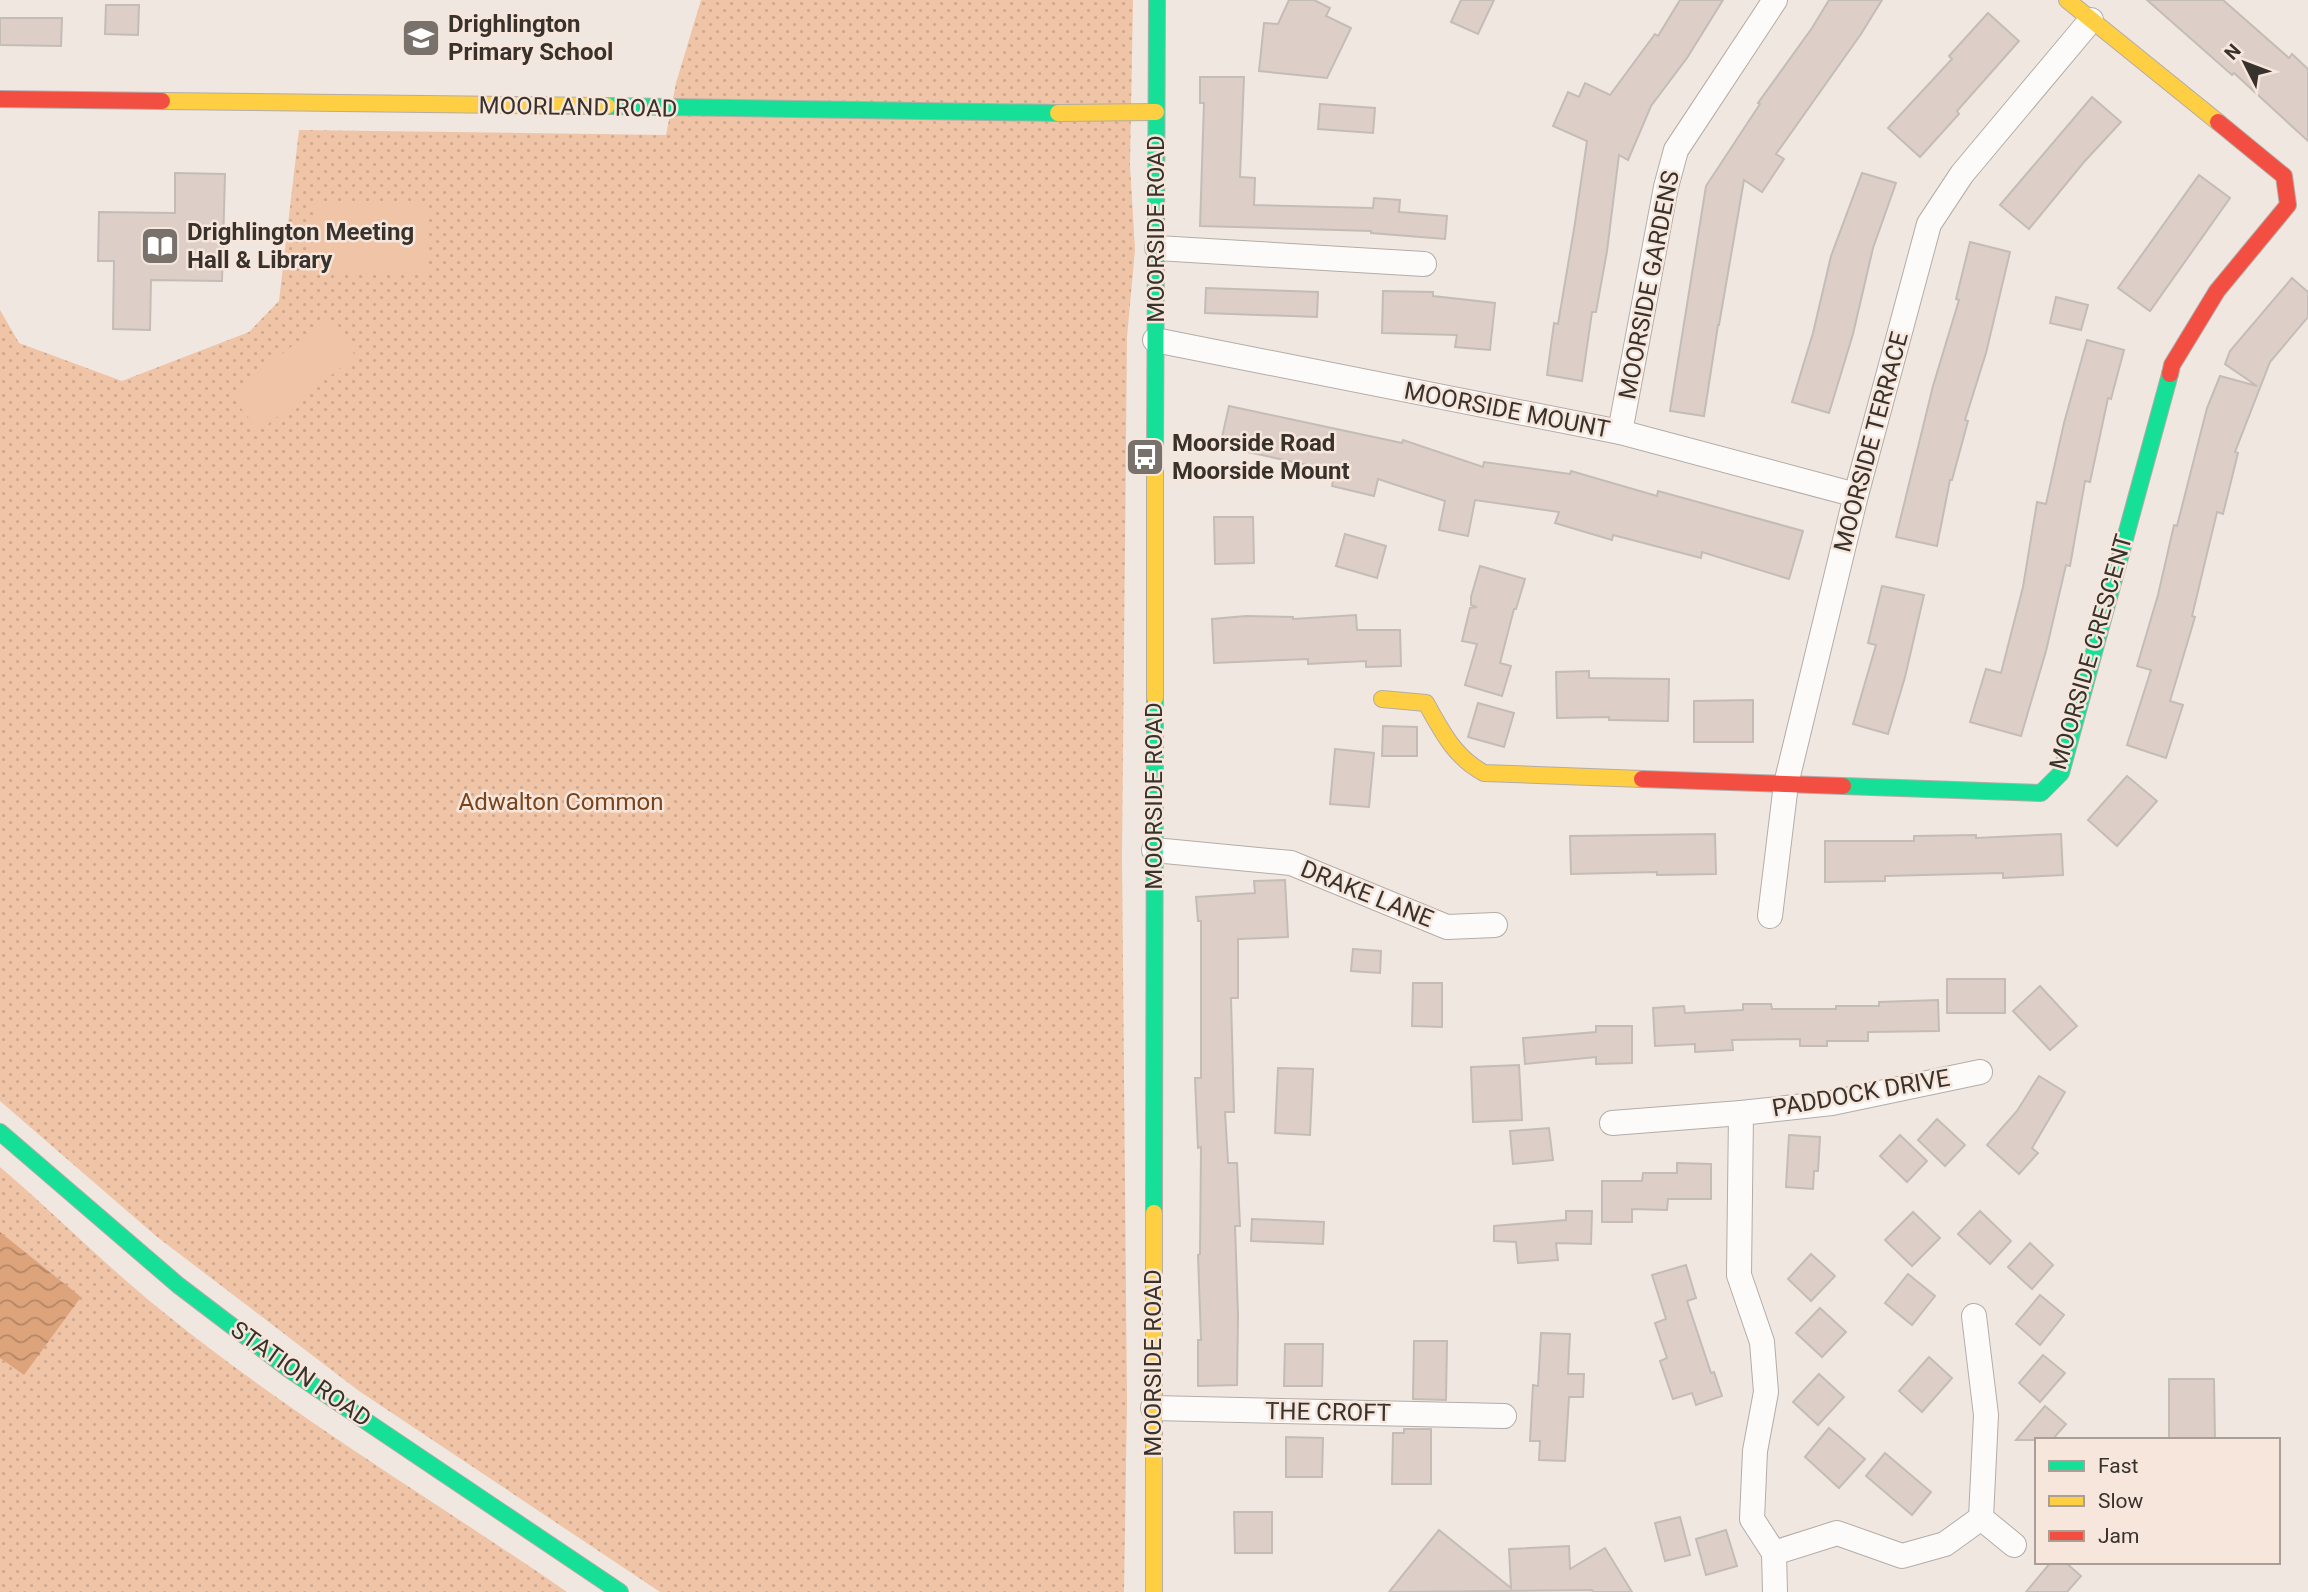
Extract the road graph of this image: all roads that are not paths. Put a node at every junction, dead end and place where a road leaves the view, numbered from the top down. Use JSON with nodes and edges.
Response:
{"nodes":[{"id":1,"x":1157,"y":0,"type":"edge"},
{"id":2,"x":1776,"y":0,"type":"edge"},
{"id":3,"x":2067,"y":0,"type":"edge"},
{"id":4,"x":2091,"y":20,"type":"junction"},
{"id":5,"x":0,"y":99,"type":"edge"},
{"id":6,"x":1156,"y":112,"type":"junction"},
{"id":7,"x":1157,"y":248,"type":"junction"},
{"id":8,"x":1424,"y":264,"type":"dead end"},
{"id":9,"x":1155,"y":340,"type":"junction"},
{"id":10,"x":1620,"y":432,"type":"junction"},
{"id":11,"x":1856,"y":495,"type":"junction"},
{"id":12,"x":1382,"y":699,"type":"dead end"},
{"id":13,"x":1786,"y":784,"type":"junction"},
{"id":14,"x":1154,"y":850,"type":"junction"},
{"id":15,"x":1770,"y":916,"type":"dead end"},
{"id":16,"x":1495,"y":925,"type":"dead end"},
{"id":17,"x":1980,"y":1072,"type":"dead end"},
{"id":18,"x":1741,"y":1113,"type":"junction"},
{"id":19,"x":1612,"y":1123,"type":"dead end"},
{"id":20,"x":0,"y":1132,"type":"edge"},
{"id":21,"x":1974,"y":1315,"type":"dead end"},
{"id":22,"x":1153,"y":1408,"type":"junction"},
{"id":23,"x":1504,"y":1416,"type":"dead end"},
{"id":24,"x":1981,"y":1518,"type":"junction"},
{"id":25,"x":2014,"y":1545,"type":"dead end"},
{"id":26,"x":1774,"y":1553,"type":"junction"},
{"id":27,"x":620,"y":1592,"type":"edge"},
{"id":28,"x":1154,"y":1592,"type":"edge"},
{"id":29,"x":1775,"y":1592,"type":"edge"}],
"edges":[{"from":1,"to":6,"type":"street","name":"MOORSIDE ROAD"},
{"from":2,"to":10,"type":"street","name":"MOORSIDE GARDENS"},
{"from":3,"to":4,"type":"street","name":"MOORSIDE CRESCENT"},
{"from":4,"to":11,"type":"street","name":"MOORSIDE TERRACE"},
{"from":4,"to":13,"type":"street","name":"MOORSIDE CRESCENT"},
{"from":5,"to":6,"type":"street","name":"MOORLAND ROAD"},
{"from":6,"to":7,"type":"street","name":"MOORSIDE ROAD"},
{"from":7,"to":8,"type":"street"},
{"from":7,"to":9,"type":"street","name":"MOORSIDE ROAD"},
{"from":9,"to":10,"type":"street","name":"MOORSIDE MOUNT"},
{"from":9,"to":14,"type":"street","name":"MOORSIDE ROAD"},
{"from":10,"to":11,"type":"street","name":"MOORSIDE MOUNT"},
{"from":11,"to":13,"type":"street","name":"MOORSIDE TERRACE"},
{"from":12,"to":13,"type":"street","name":"MOORSIDE CRESCENT"},
{"from":13,"to":15,"type":"street","name":"MOORSIDE TERRACE"},
{"from":14,"to":16,"type":"street","name":"DRAKE LANE"},
{"from":14,"to":22,"type":"street","name":"MOORSIDE ROAD"},
{"from":17,"to":18,"type":"street","name":"PADDOCK DRIVE"},
{"from":18,"to":19,"type":"street","name":"PADDOCK DRIVE"},
{"from":18,"to":26,"type":"street","name":"PADDOCK DRIVE"},
{"from":20,"to":27,"type":"street","name":"STATION ROAD"},
{"from":21,"to":24,"type":"street"},
{"from":22,"to":23,"type":"street","name":"THE CROFT"},
{"from":22,"to":28,"type":"street","name":"MOORSIDE ROAD"},
{"from":24,"to":25,"type":"street"},
{"from":24,"to":26,"type":"street"},
{"from":26,"to":29,"type":"street"}]}
